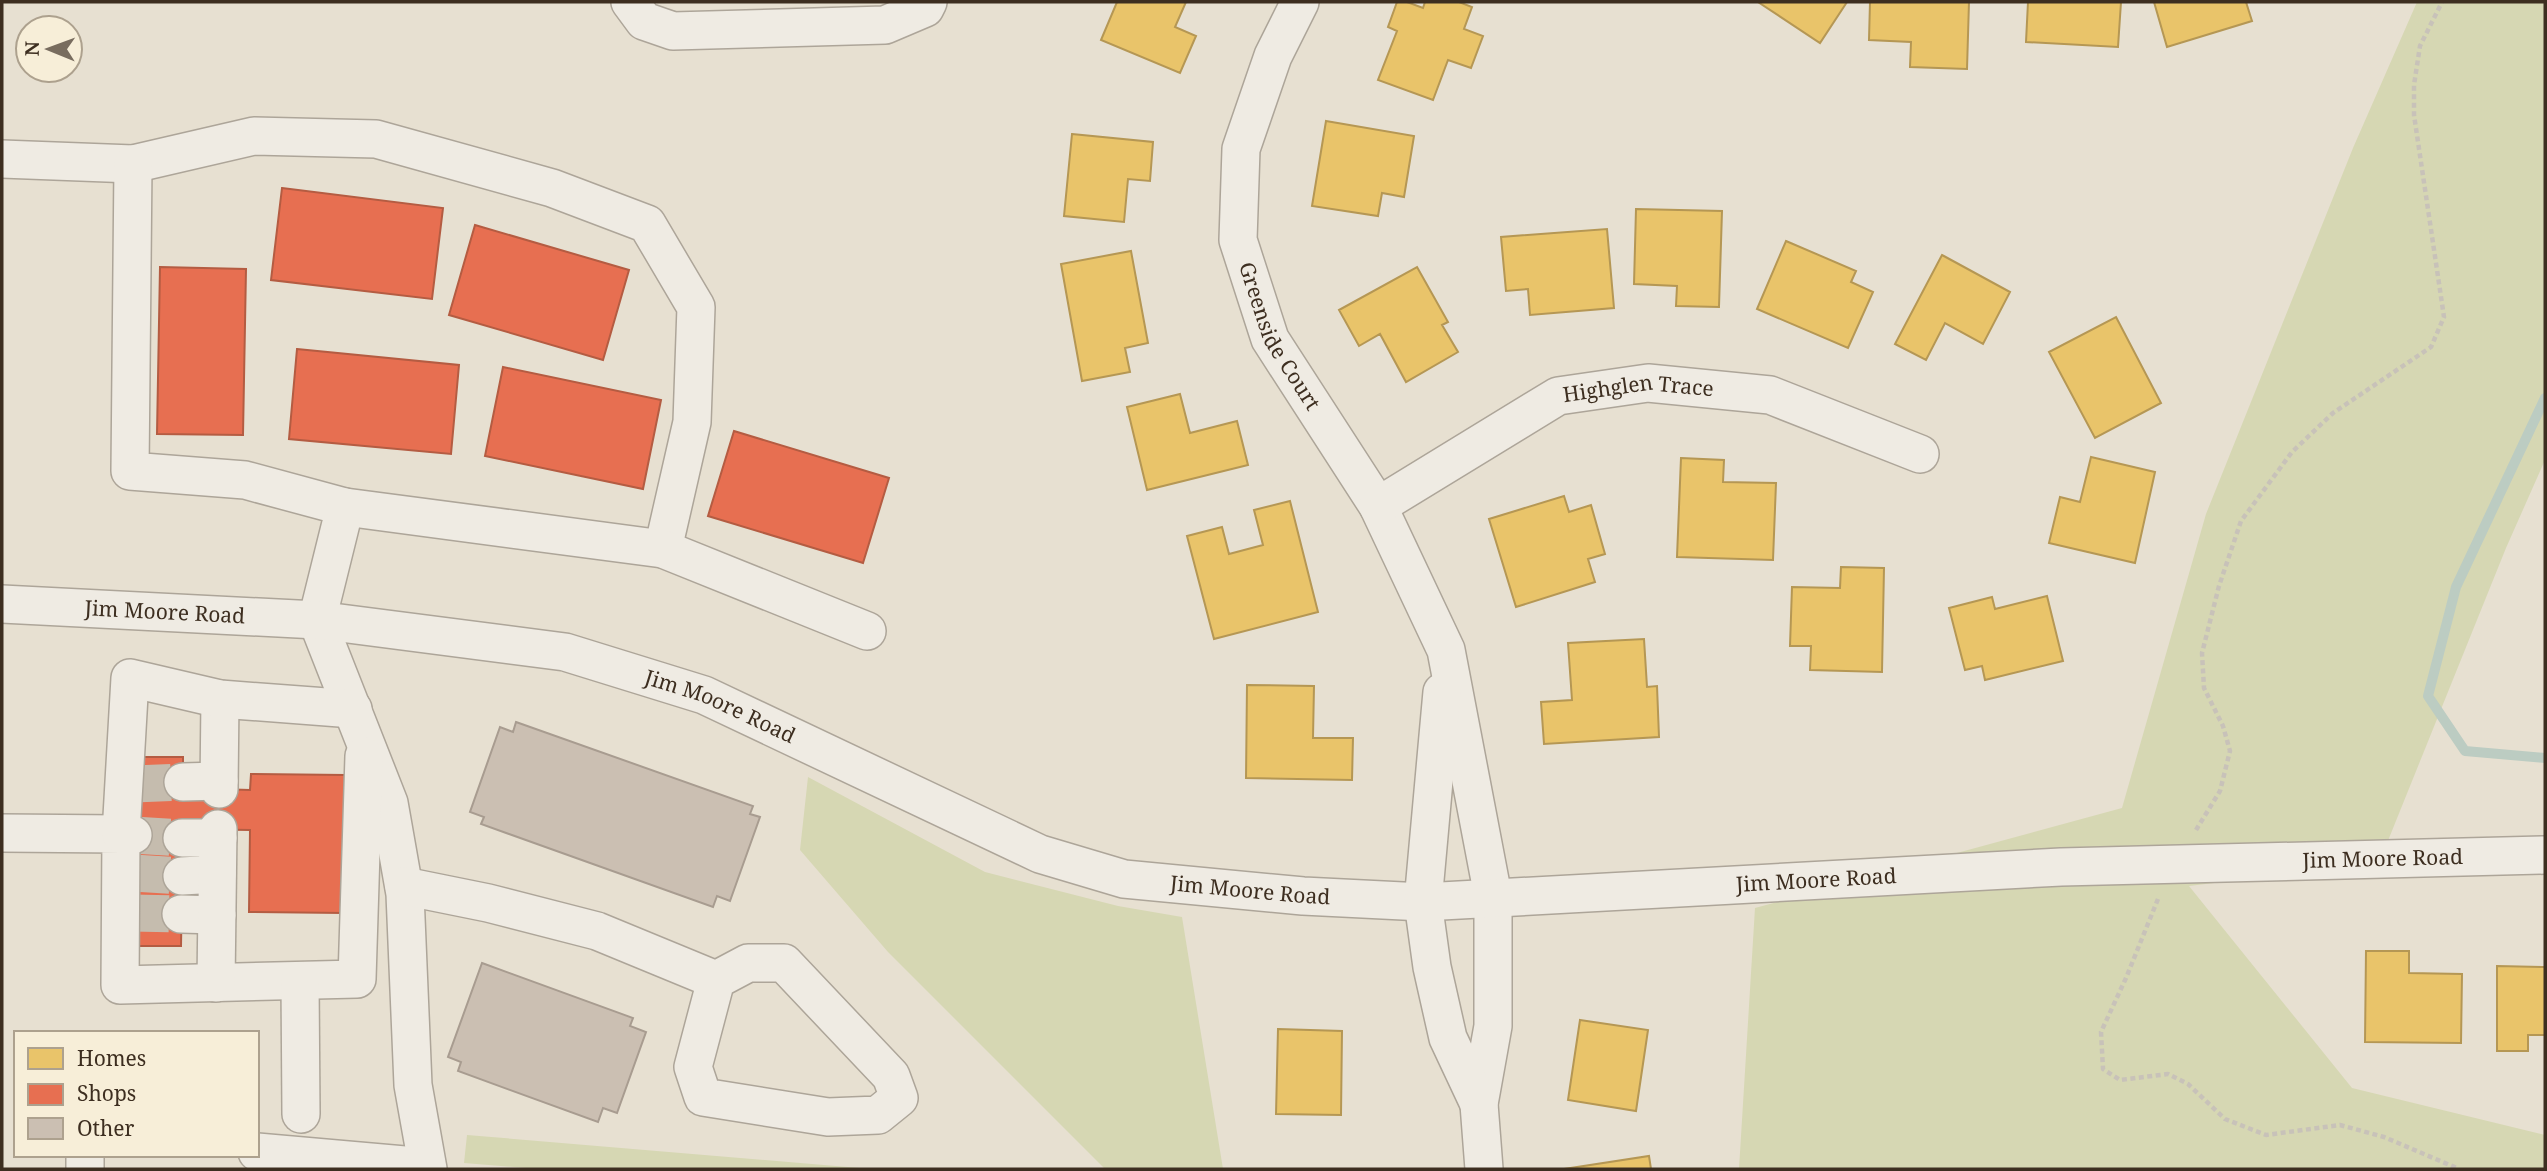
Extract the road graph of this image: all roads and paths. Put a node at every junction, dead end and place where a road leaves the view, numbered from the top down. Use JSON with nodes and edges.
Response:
{"nodes":[{"id":1,"x":630,"y":2,"type":"edge"},
{"id":2,"x":928,"y":2,"type":"edge"},
{"id":3,"x":1300,"y":2,"type":"edge"},
{"id":4,"x":2442,"y":2,"type":"edge"},
{"id":5,"x":2,"y":159,"type":"edge"},
{"id":6,"x":133,"y":164,"type":"junction"},
{"id":7,"x":1920,"y":454,"type":"dead end"},
{"id":8,"x":1378,"y":506,"type":"junction"},
{"id":9,"x":345,"y":507,"type":"junction"},
{"id":10,"x":663,"y":549,"type":"junction"},
{"id":11,"x":2,"y":604,"type":"edge"},
{"id":12,"x":317,"y":620,"type":"junction"},
{"id":13,"x":867,"y":631,"type":"dead end"},
{"id":14,"x":1446,"y":650,"type":"junction"},
{"id":15,"x":220,"y":699,"type":"junction"},
{"id":16,"x":359,"y":722,"type":"junction"},
{"id":17,"x":183,"y":782,"type":"tunnel mouth"},
{"id":18,"x":2200,"y":824,"type":"dead end"},
{"id":19,"x":2,"y":834,"type":"edge"},
{"id":20,"x":127,"y":835,"type":"junction"},
{"id":21,"x":203,"y":851,"type":"dead end"},
{"id":22,"x":2545,"y":855,"type":"edge"},
{"id":23,"x":404,"y":886,"type":"junction"},
{"id":24,"x":1493,"y":896,"type":"junction"},
{"id":25,"x":1423,"y":902,"type":"junction"},
{"id":26,"x":2154,"y":907,"type":"dead end"},
{"id":27,"x":181,"y":914,"type":"tunnel mouth"},
{"id":28,"x":217,"y":915,"type":"junction"},
{"id":29,"x":407,"y":933,"type":"junction"},
{"id":30,"x":359,"y":935,"type":"junction"},
{"id":31,"x":716,"y":980,"type":"junction"},
{"id":32,"x":300,"y":981,"type":"junction"},
{"id":33,"x":216,"y":983,"type":"junction"},
{"id":34,"x":1479,"y":1104,"type":"junction"},
{"id":35,"x":301,"y":1114,"type":"dead end"},
{"id":36,"x":259,"y":1152,"type":"edge"},
{"id":37,"x":428,"y":1168,"type":"edge"},
{"id":38,"x":1484,"y":1169,"type":"edge"},
{"id":39,"x":2459,"y":1169,"type":"edge"}],
"edges":[{"from":1,"to":2,"type":"street"},
{"from":3,"to":8,"type":"street","name":"Greenside Court"},
{"from":4,"to":18,"type":"path"},
{"from":5,"to":6,"type":"street"},
{"from":6,"to":9,"type":"street"},
{"from":6,"to":10,"type":"street"},
{"from":7,"to":8,"type":"street","name":"Highglen Trace"},
{"from":8,"to":14,"type":"street","name":"Greenside Court"},
{"from":9,"to":10,"type":"street"},
{"from":9,"to":12,"type":"street"},
{"from":10,"to":13,"type":"street"},
{"from":11,"to":12,"type":"street","name":"Jim Moore Road"},
{"from":12,"to":16,"type":"street"},
{"from":12,"to":25,"type":"street","name":"Jim Moore Road"},
{"from":14,"to":24,"type":"street","name":"Greenside Court"},
{"from":14,"to":25,"type":"street"},
{"from":15,"to":16,"type":"street"},
{"from":15,"to":17,"type":"street"},
{"from":15,"to":20,"type":"street"},
{"from":16,"to":23,"type":"street"},
{"from":16,"to":30,"type":"street"},
{"from":19,"to":20,"type":"street"},
{"from":20,"to":33,"type":"street"},
{"from":21,"to":28,"type":"street"},
{"from":22,"to":24,"type":"street","name":"Jim Moore Road"},
{"from":23,"to":29,"type":"street"},
{"from":23,"to":31,"type":"street"},
{"from":24,"to":25,"type":"street","name":"Jim Moore Road"},
{"from":24,"to":34,"type":"street","name":"Greenside Court"},
{"from":25,"to":34,"type":"street"},
{"from":26,"to":39,"type":"path"},
{"from":27,"to":28,"type":"street"},
{"from":28,"to":33,"type":"street"},
{"from":29,"to":30,"type":"street"},
{"from":29,"to":37,"type":"street"},
{"from":30,"to":32,"type":"street"},
{"from":31,"to":31,"type":"street"},
{"from":32,"to":33,"type":"street"},
{"from":32,"to":35,"type":"street"},
{"from":34,"to":38,"type":"street"},
{"from":36,"to":37,"type":"street"}]}
